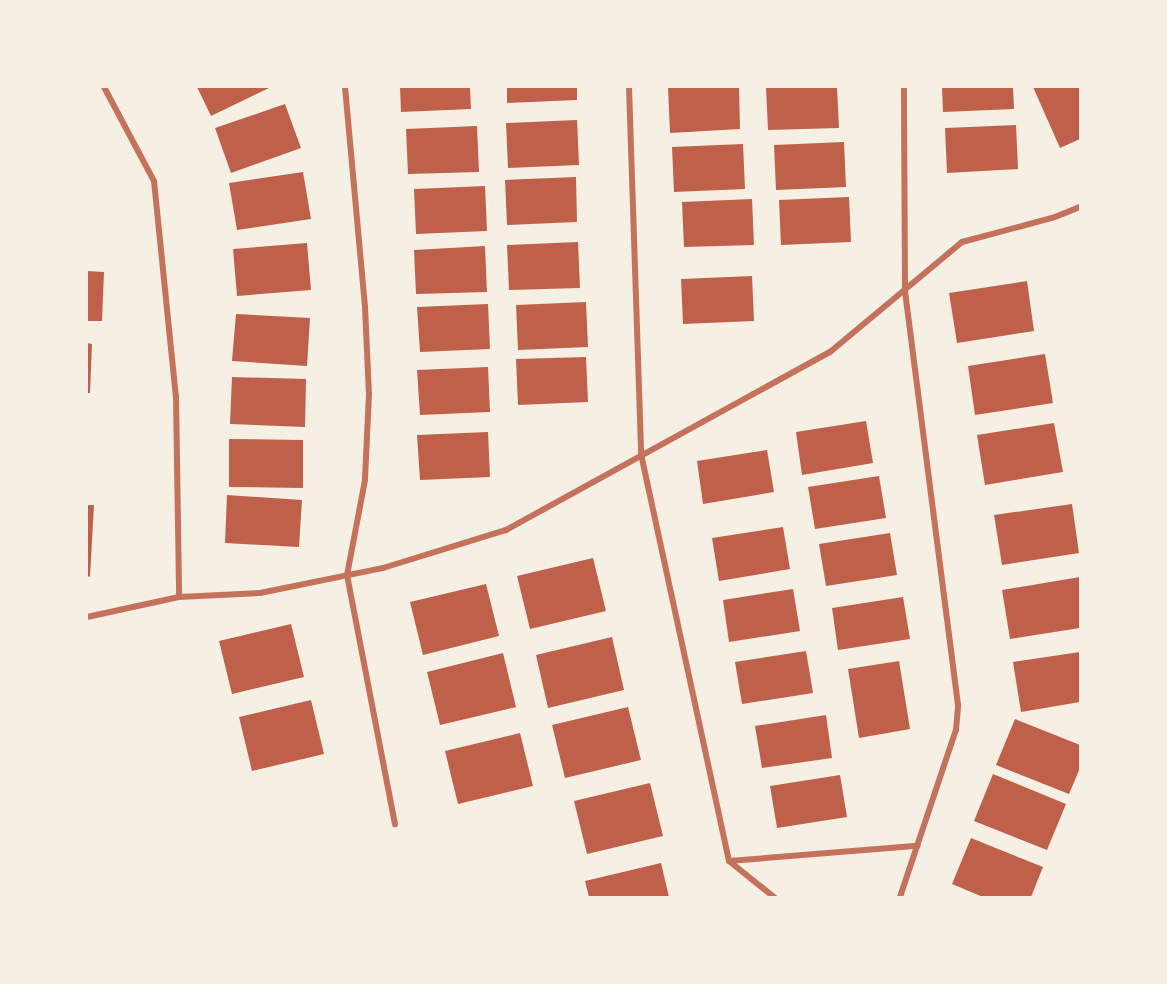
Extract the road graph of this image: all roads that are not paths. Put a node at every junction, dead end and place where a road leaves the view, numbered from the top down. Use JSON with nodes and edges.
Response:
{"nodes":[{"id":1,"x":104,"y":87,"type":"edge"},
{"id":2,"x":345,"y":87,"type":"edge"},
{"id":3,"x":629,"y":87,"type":"edge"},
{"id":4,"x":904,"y":87,"type":"edge"},
{"id":5,"x":1080,"y":207,"type":"edge"},
{"id":6,"x":905,"y":289,"type":"junction"},
{"id":7,"x":641,"y":454,"type":"junction"},
{"id":8,"x":347,"y":575,"type":"junction"},
{"id":9,"x":179,"y":597,"type":"junction"},
{"id":10,"x":87,"y":617,"type":"edge"},
{"id":11,"x":395,"y":824,"type":"dead end"},
{"id":12,"x":916,"y":846,"type":"junction"},
{"id":13,"x":729,"y":861,"type":"junction"},
{"id":14,"x":774,"y":897,"type":"edge"},
{"id":15,"x":900,"y":897,"type":"edge"}],
"edges":[{"from":1,"to":9,"type":"street"},
{"from":2,"to":8,"type":"street"},
{"from":3,"to":7,"type":"street"},
{"from":4,"to":6,"type":"street"},
{"from":5,"to":6,"type":"street"},
{"from":6,"to":7,"type":"street"},
{"from":6,"to":12,"type":"street"},
{"from":7,"to":8,"type":"street"},
{"from":7,"to":13,"type":"street"},
{"from":8,"to":9,"type":"street"},
{"from":8,"to":11,"type":"street"},
{"from":9,"to":10,"type":"street"},
{"from":12,"to":13,"type":"street"},
{"from":12,"to":15,"type":"street"},
{"from":13,"to":14,"type":"street"}]}
